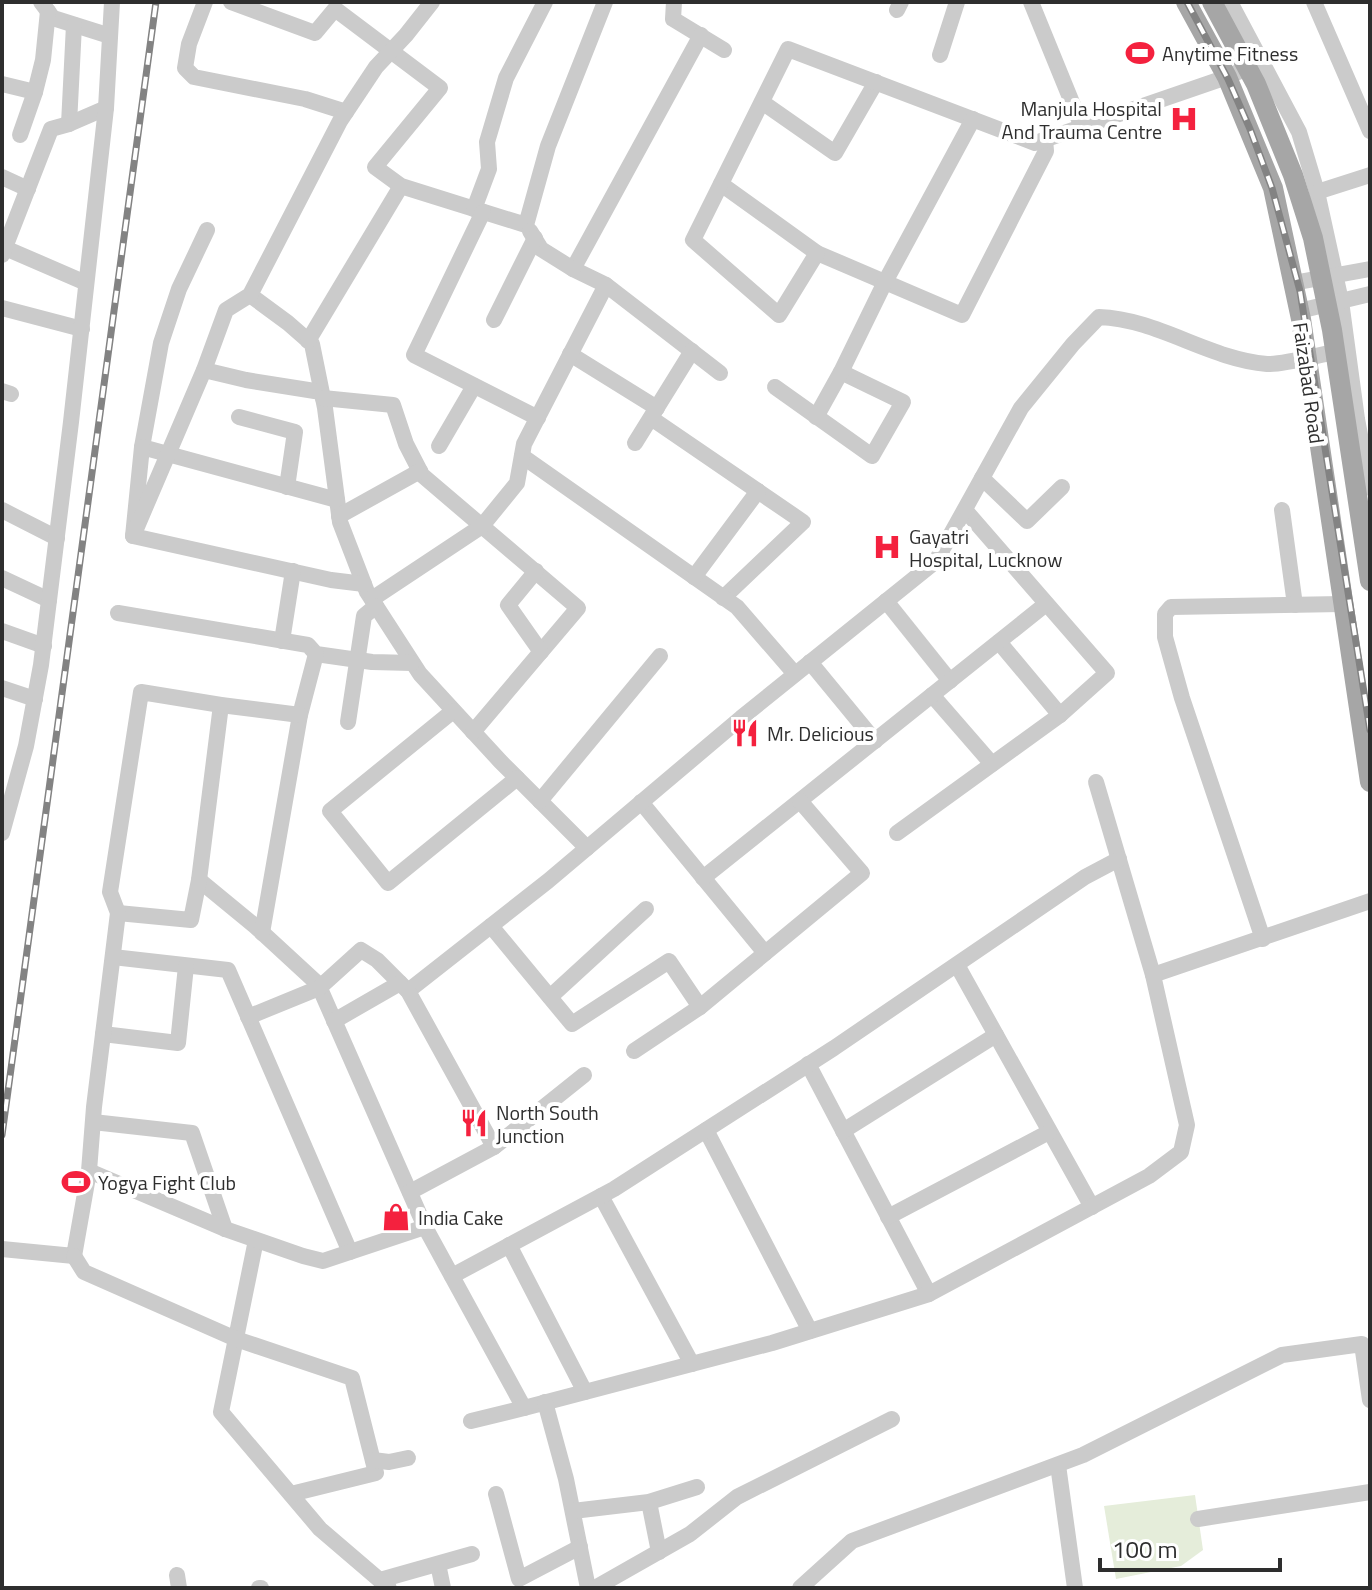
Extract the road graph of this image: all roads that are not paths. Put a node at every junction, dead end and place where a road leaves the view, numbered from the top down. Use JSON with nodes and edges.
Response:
{"nodes":[{"id":1,"x":112,"y":2,"type":"edge"},
{"id":2,"x":205,"y":2,"type":"edge"},
{"id":3,"x":231,"y":2,"type":"edge"},
{"id":4,"x":432,"y":2,"type":"edge"},
{"id":5,"x":545,"y":2,"type":"edge"},
{"id":6,"x":605,"y":2,"type":"edge"},
{"id":7,"x":674,"y":2,"type":"edge"},
{"id":8,"x":957,"y":2,"type":"edge"},
{"id":9,"x":1031,"y":2,"type":"edge"},
{"id":10,"x":1186,"y":2,"type":"edge"},
{"id":11,"x":1212,"y":2,"type":"edge"},
{"id":12,"x":1230,"y":2,"type":"edge"},
{"id":13,"x":1314,"y":2,"type":"edge"},
{"id":14,"x":45,"y":7,"type":"edge"},
{"id":15,"x":74,"y":25,"type":"junction"},
{"id":16,"x":701,"y":35,"type":"junction"},
{"id":17,"x":110,"y":36,"type":"junction"},
{"id":18,"x":724,"y":50,"type":"dead end"},
{"id":19,"x":392,"y":51,"type":"junction"},
{"id":20,"x":940,"y":55,"type":"dead end"},
{"id":21,"x":1247,"y":68,"type":"junction"},
{"id":22,"x":1227,"y":77,"type":"junction"},
{"id":23,"x":876,"y":82,"type":"junction"},
{"id":24,"x":2,"y":84,"type":"edge"},
{"id":25,"x":35,"y":92,"type":"junction"},
{"id":26,"x":762,"y":102,"type":"junction"},
{"id":27,"x":106,"y":108,"type":"junction"},
{"id":28,"x":346,"y":112,"type":"junction"},
{"id":29,"x":973,"y":119,"type":"junction"},
{"id":30,"x":69,"y":124,"type":"junction"},
{"id":31,"x":1082,"y":127,"type":"junction"},
{"id":32,"x":1370,"y":131,"type":"edge"},
{"id":33,"x":20,"y":135,"type":"dead end"},
{"id":34,"x":1045,"y":139,"type":"junction"},
{"id":35,"x":1370,"y":175,"type":"edge"},
{"id":36,"x":2,"y":177,"type":"edge"},
{"id":37,"x":721,"y":184,"type":"junction"},
{"id":38,"x":401,"y":186,"type":"junction"},
{"id":39,"x":28,"y":189,"type":"junction"},
{"id":40,"x":1317,"y":192,"type":"junction"},
{"id":41,"x":479,"y":210,"type":"junction"},
{"id":42,"x":207,"y":230,"type":"dead end"},
{"id":43,"x":530,"y":232,"type":"junction"},
{"id":44,"x":3,"y":252,"type":"edge"},
{"id":45,"x":817,"y":253,"type":"junction"},
{"id":46,"x":573,"y":269,"type":"junction"},
{"id":47,"x":1370,"y":269,"type":"edge"},
{"id":48,"x":1329,"y":276,"type":"junction"},
{"id":49,"x":885,"y":282,"type":"junction"},
{"id":50,"x":86,"y":283,"type":"junction"},
{"id":51,"x":1293,"y":283,"type":"junction"},
{"id":52,"x":606,"y":285,"type":"junction"},
{"id":53,"x":1370,"y":294,"type":"edge"},
{"id":54,"x":250,"y":295,"type":"junction"},
{"id":55,"x":1334,"y":303,"type":"junction"},
{"id":56,"x":2,"y":308,"type":"edge"},
{"id":57,"x":1299,"y":311,"type":"junction"},
{"id":58,"x":494,"y":320,"type":"dead end"},
{"id":59,"x":82,"y":329,"type":"junction"},
{"id":60,"x":308,"y":341,"type":"junction"},
{"id":61,"x":692,"y":351,"type":"junction"},
{"id":62,"x":1335,"y":352,"type":"junction"},
{"id":63,"x":570,"y":354,"type":"junction"},
{"id":64,"x":1306,"y":357,"type":"junction"},
{"id":65,"x":204,"y":370,"type":"junction"},
{"id":66,"x":841,"y":372,"type":"junction"},
{"id":67,"x":720,"y":373,"type":"dead end"},
{"id":68,"x":474,"y":386,"type":"junction"},
{"id":69,"x":775,"y":387,"type":"dead end"},
{"id":70,"x":322,"y":395,"type":"junction"},
{"id":71,"x":654,"y":413,"type":"junction"},
{"id":72,"x":239,"y":417,"type":"dead end"},
{"id":73,"x":816,"y":417,"type":"junction"},
{"id":74,"x":538,"y":418,"type":"junction"},
{"id":75,"x":635,"y":443,"type":"dead end"},
{"id":76,"x":439,"y":446,"type":"dead end"},
{"id":77,"x":142,"y":447,"type":"junction"},
{"id":78,"x":167,"y":454,"type":"junction"},
{"id":79,"x":522,"y":456,"type":"junction"},
{"id":80,"x":420,"y":471,"type":"junction"},
{"id":81,"x":982,"y":478,"type":"junction"},
{"id":82,"x":287,"y":487,"type":"junction"},
{"id":83,"x":1062,"y":487,"type":"dead end"},
{"id":84,"x":1370,"y":488,"type":"edge"},
{"id":85,"x":758,"y":491,"type":"junction"},
{"id":86,"x":338,"y":508,"type":"junction"},
{"id":87,"x":2,"y":510,"type":"edge"},
{"id":88,"x":965,"y":510,"type":"junction"},
{"id":89,"x":1282,"y":510,"type":"dead end"},
{"id":90,"x":482,"y":526,"type":"junction"},
{"id":91,"x":133,"y":536,"type":"junction"},
{"id":92,"x":57,"y":538,"type":"junction"},
{"id":93,"x":293,"y":571,"type":"junction"},
{"id":94,"x":536,"y":571,"type":"junction"},
{"id":95,"x":694,"y":577,"type":"junction"},
{"id":96,"x":2,"y":578,"type":"edge"},
{"id":97,"x":1370,"y":581,"type":"edge"},
{"id":98,"x":371,"y":596,"type":"junction"},
{"id":99,"x":723,"y":598,"type":"junction"},
{"id":100,"x":49,"y":600,"type":"junction"},
{"id":101,"x":886,"y":601,"type":"junction"},
{"id":102,"x":1046,"y":604,"type":"junction"},
{"id":103,"x":1342,"y":604,"type":"junction"},
{"id":104,"x":1295,"y":605,"type":"junction"},
{"id":105,"x":118,"y":613,"type":"dead end"},
{"id":106,"x":2,"y":631,"type":"edge"},
{"id":107,"x":282,"y":641,"type":"junction"},
{"id":108,"x":999,"y":642,"type":"junction"},
{"id":109,"x":44,"y":646,"type":"junction"},
{"id":110,"x":541,"y":652,"type":"junction"},
{"id":111,"x":316,"y":654,"type":"junction"},
{"id":112,"x":660,"y":656,"type":"dead end"},
{"id":113,"x":356,"y":660,"type":"junction"},
{"id":114,"x":810,"y":662,"type":"junction"},
{"id":115,"x":412,"y":663,"type":"junction"},
{"id":116,"x":795,"y":674,"type":"junction"},
{"id":117,"x":950,"y":681,"type":"junction"},
{"id":118,"x":2,"y":688,"type":"edge"},
{"id":119,"x":932,"y":695,"type":"junction"},
{"id":120,"x":35,"y":699,"type":"junction"},
{"id":121,"x":221,"y":705,"type":"junction"},
{"id":122,"x":453,"y":711,"type":"junction"},
{"id":123,"x":300,"y":715,"type":"junction"},
{"id":124,"x":1060,"y":715,"type":"junction"},
{"id":125,"x":348,"y":722,"type":"dead end"},
{"id":126,"x":473,"y":732,"type":"junction"},
{"id":127,"x":875,"y":741,"type":"junction"},
{"id":128,"x":992,"y":764,"type":"junction"},
{"id":129,"x":517,"y":778,"type":"junction"},
{"id":130,"x":1096,"y":782,"type":"dead end"},
{"id":131,"x":1370,"y":782,"type":"edge"},
{"id":132,"x":540,"y":801,"type":"junction"},
{"id":133,"x":800,"y":801,"type":"junction"},
{"id":134,"x":641,"y":802,"type":"junction"},
{"id":135,"x":3,"y":826,"type":"edge"},
{"id":136,"x":897,"y":833,"type":"dead end"},
{"id":137,"x":587,"y":848,"type":"junction"},
{"id":138,"x":1119,"y":859,"type":"junction"},
{"id":139,"x":703,"y":878,"type":"junction"},
{"id":140,"x":199,"y":880,"type":"junction"},
{"id":141,"x":1370,"y":901,"type":"edge"},
{"id":142,"x":646,"y":909,"type":"dead end"},
{"id":143,"x":118,"y":913,"type":"junction"},
{"id":144,"x":491,"y":926,"type":"junction"},
{"id":145,"x":262,"y":933,"type":"junction"},
{"id":146,"x":1263,"y":939,"type":"junction"},
{"id":147,"x":765,"y":953,"type":"junction"},
{"id":148,"x":113,"y":957,"type":"junction"},
{"id":149,"x":957,"y":965,"type":"junction"},
{"id":150,"x":186,"y":966,"type":"junction"},
{"id":151,"x":1153,"y":975,"type":"junction"},
{"id":152,"x":404,"y":987,"type":"junction"},
{"id":153,"x":319,"y":988,"type":"junction"},
{"id":154,"x":550,"y":997,"type":"junction"},
{"id":155,"x":700,"y":1007,"type":"junction"},
{"id":156,"x":248,"y":1017,"type":"junction"},
{"id":157,"x":334,"y":1021,"type":"junction"},
{"id":158,"x":103,"y":1034,"type":"junction"},
{"id":159,"x":996,"y":1035,"type":"junction"},
{"id":160,"x":634,"y":1051,"type":"dead end"},
{"id":161,"x":808,"y":1064,"type":"junction"},
{"id":162,"x":584,"y":1075,"type":"dead end"},
{"id":163,"x":93,"y":1122,"type":"junction"},
{"id":164,"x":706,"y":1130,"type":"junction"},
{"id":165,"x":843,"y":1131,"type":"junction"},
{"id":166,"x":1049,"y":1132,"type":"junction"},
{"id":167,"x":494,"y":1147,"type":"junction"},
{"id":168,"x":89,"y":1171,"type":"junction"},
{"id":169,"x":410,"y":1192,"type":"junction"},
{"id":170,"x":601,"y":1196,"type":"junction"},
{"id":171,"x":1092,"y":1207,"type":"junction"},
{"id":172,"x":888,"y":1217,"type":"junction"},
{"id":173,"x":425,"y":1227,"type":"junction"},
{"id":174,"x":225,"y":1229,"type":"junction"},
{"id":175,"x":256,"y":1240,"type":"junction"},
{"id":176,"x":509,"y":1245,"type":"junction"},
{"id":177,"x":2,"y":1249,"type":"edge"},
{"id":178,"x":350,"y":1252,"type":"junction"},
{"id":179,"x":74,"y":1256,"type":"junction"},
{"id":180,"x":452,"y":1276,"type":"junction"},
{"id":181,"x":929,"y":1294,"type":"junction"},
{"id":182,"x":810,"y":1331,"type":"junction"},
{"id":183,"x":236,"y":1339,"type":"junction"},
{"id":184,"x":692,"y":1364,"type":"junction"},
{"id":185,"x":585,"y":1392,"type":"junction"},
{"id":186,"x":1370,"y":1400,"type":"edge"},
{"id":187,"x":545,"y":1402,"type":"junction"},
{"id":188,"x":524,"y":1408,"type":"junction"},
{"id":189,"x":892,"y":1419,"type":"dead end"},
{"id":190,"x":471,"y":1421,"type":"dead end"},
{"id":191,"x":408,"y":1458,"type":"dead end"},
{"id":192,"x":373,"y":1460,"type":"junction"},
{"id":193,"x":1058,"y":1465,"type":"junction"},
{"id":194,"x":697,"y":1487,"type":"dead end"},
{"id":195,"x":1370,"y":1492,"type":"edge"},
{"id":196,"x":291,"y":1494,"type":"junction"},
{"id":197,"x":496,"y":1494,"type":"dead end"},
{"id":198,"x":649,"y":1502,"type":"junction"},
{"id":199,"x":573,"y":1511,"type":"junction"},
{"id":200,"x":1198,"y":1519,"type":"dead end"},
{"id":201,"x":580,"y":1547,"type":"junction"},
{"id":202,"x":659,"y":1552,"type":"junction"},
{"id":203,"x":472,"y":1554,"type":"dead end"},
{"id":204,"x":438,"y":1564,"type":"junction"},
{"id":205,"x":385,"y":1584,"type":"edge"},
{"id":206,"x":443,"y":1588,"type":"edge"},
{"id":207,"x":588,"y":1588,"type":"edge"},
{"id":208,"x":595,"y":1588,"type":"edge"},
{"id":209,"x":800,"y":1588,"type":"edge"},
{"id":210,"x":1075,"y":1588,"type":"edge"}],
"edges":[{"from":1,"to":17,"type":"street"},
{"from":2,"to":28,"type":"street"},
{"from":3,"to":19,"type":"street"},
{"from":4,"to":19,"type":"street"},
{"from":5,"to":41,"type":"street"},
{"from":6,"to":43,"type":"street"},
{"from":7,"to":16,"type":"street"},
{"from":8,"to":20,"type":"street"},
{"from":9,"to":31,"type":"street"},
{"from":10,"to":22,"type":"main road","name":"Faizabad Road"},
{"from":11,"to":21,"type":"main road","name":"Faizabad Road"},
{"from":12,"to":40,"type":"street"},
{"from":13,"to":32,"type":"street"},
{"from":14,"to":15,"type":"street"},
{"from":14,"to":25,"type":"street"},
{"from":15,"to":17,"type":"street"},
{"from":15,"to":30,"type":"street"},
{"from":16,"to":18,"type":"street"},
{"from":16,"to":46,"type":"street"},
{"from":17,"to":27,"type":"street"},
{"from":19,"to":28,"type":"street"},
{"from":19,"to":38,"type":"street"},
{"from":21,"to":22,"type":"street"},
{"from":21,"to":48,"type":"main road","name":"Faizabad Road"},
{"from":22,"to":31,"type":"street"},
{"from":22,"to":51,"type":"main road","name":"Faizabad Road"},
{"from":23,"to":26,"type":"street"},
{"from":23,"to":26,"type":"street"},
{"from":23,"to":29,"type":"street"},
{"from":24,"to":25,"type":"street"},
{"from":25,"to":33,"type":"street"},
{"from":26,"to":37,"type":"street"},
{"from":27,"to":30,"type":"street"},
{"from":27,"to":50,"type":"street"},
{"from":28,"to":54,"type":"street"},
{"from":29,"to":34,"type":"street"},
{"from":29,"to":49,"type":"street"},
{"from":30,"to":39,"type":"street"},
{"from":31,"to":34,"type":"street"},
{"from":34,"to":49,"type":"street"},
{"from":35,"to":40,"type":"street"},
{"from":36,"to":39,"type":"street"},
{"from":37,"to":45,"type":"street"},
{"from":37,"to":45,"type":"street"},
{"from":38,"to":41,"type":"street"},
{"from":38,"to":60,"type":"street"},
{"from":39,"to":44,"type":"street"},
{"from":40,"to":48,"type":"street"},
{"from":41,"to":43,"type":"street"},
{"from":41,"to":68,"type":"street"},
{"from":42,"to":77,"type":"street"},
{"from":43,"to":46,"type":"street"},
{"from":43,"to":58,"type":"street"},
{"from":44,"to":50,"type":"street"},
{"from":45,"to":49,"type":"street"},
{"from":46,"to":52,"type":"street"},
{"from":47,"to":48,"type":"street"},
{"from":48,"to":51,"type":"street"},
{"from":48,"to":55,"type":"main road","name":"Faizabad Road"},
{"from":49,"to":66,"type":"street"},
{"from":50,"to":59,"type":"street"},
{"from":51,"to":57,"type":"main road","name":"Faizabad Road"},
{"from":52,"to":61,"type":"street"},
{"from":52,"to":63,"type":"street"},
{"from":53,"to":55,"type":"street"},
{"from":54,"to":60,"type":"street"},
{"from":54,"to":65,"type":"street"},
{"from":55,"to":57,"type":"street"},
{"from":55,"to":62,"type":"main road","name":"Faizabad Road"},
{"from":55,"to":84,"type":"street"},
{"from":56,"to":59,"type":"street"},
{"from":57,"to":64,"type":"main road","name":"Faizabad Road"},
{"from":59,"to":92,"type":"street"},
{"from":60,"to":70,"type":"street"},
{"from":61,"to":67,"type":"street"},
{"from":61,"to":71,"type":"street"},
{"from":62,"to":64,"type":"street"},
{"from":62,"to":97,"type":"main road","name":"Faizabad Road"},
{"from":63,"to":71,"type":"street"},
{"from":63,"to":74,"type":"street"},
{"from":64,"to":81,"type":"street"},
{"from":64,"to":103,"type":"main road","name":"Faizabad Road"},
{"from":65,"to":70,"type":"street"},
{"from":65,"to":78,"type":"street"},
{"from":66,"to":73,"type":"street"},
{"from":66,"to":73,"type":"street"},
{"from":68,"to":74,"type":"street"},
{"from":68,"to":76,"type":"street"},
{"from":69,"to":73,"type":"street"},
{"from":70,"to":80,"type":"street"},
{"from":70,"to":86,"type":"street"},
{"from":71,"to":75,"type":"street"},
{"from":71,"to":85,"type":"street"},
{"from":72,"to":82,"type":"street"},
{"from":74,"to":79,"type":"street"},
{"from":77,"to":78,"type":"street"},
{"from":77,"to":91,"type":"street"},
{"from":78,"to":82,"type":"street"},
{"from":78,"to":91,"type":"street"},
{"from":79,"to":90,"type":"street"},
{"from":79,"to":95,"type":"street"},
{"from":80,"to":86,"type":"street"},
{"from":80,"to":90,"type":"street"},
{"from":81,"to":83,"type":"street"},
{"from":81,"to":88,"type":"street"},
{"from":82,"to":86,"type":"street"},
{"from":85,"to":95,"type":"street"},
{"from":85,"to":99,"type":"street"},
{"from":86,"to":98,"type":"street"},
{"from":87,"to":92,"type":"street"},
{"from":88,"to":101,"type":"street"},
{"from":88,"to":102,"type":"street"},
{"from":89,"to":104,"type":"street"},
{"from":90,"to":94,"type":"street"},
{"from":90,"to":98,"type":"street"},
{"from":91,"to":93,"type":"street"},
{"from":92,"to":100,"type":"street"},
{"from":93,"to":98,"type":"street"},
{"from":93,"to":107,"type":"street"},
{"from":94,"to":110,"type":"street"},
{"from":94,"to":110,"type":"street"},
{"from":95,"to":99,"type":"street"},
{"from":96,"to":100,"type":"street"},
{"from":98,"to":113,"type":"street"},
{"from":98,"to":115,"type":"street"},
{"from":99,"to":116,"type":"street"},
{"from":100,"to":109,"type":"street"},
{"from":101,"to":114,"type":"street"},
{"from":101,"to":117,"type":"street"},
{"from":102,"to":108,"type":"street"},
{"from":102,"to":124,"type":"street"},
{"from":103,"to":104,"type":"street"},
{"from":103,"to":131,"type":"main road","name":"Faizabad Road"},
{"from":104,"to":146,"type":"street"},
{"from":105,"to":107,"type":"street"},
{"from":106,"to":109,"type":"street"},
{"from":107,"to":111,"type":"street"},
{"from":108,"to":117,"type":"street"},
{"from":108,"to":124,"type":"street"},
{"from":109,"to":120,"type":"street"},
{"from":110,"to":126,"type":"street"},
{"from":111,"to":113,"type":"street"},
{"from":111,"to":123,"type":"street"},
{"from":112,"to":132,"type":"street"},
{"from":113,"to":115,"type":"street"},
{"from":113,"to":125,"type":"street"},
{"from":114,"to":116,"type":"street"},
{"from":114,"to":127,"type":"street"},
{"from":115,"to":122,"type":"street"},
{"from":116,"to":134,"type":"street"},
{"from":117,"to":119,"type":"street"},
{"from":118,"to":120,"type":"street"},
{"from":119,"to":127,"type":"street"},
{"from":119,"to":128,"type":"street"},
{"from":120,"to":135,"type":"street"},
{"from":121,"to":123,"type":"street"},
{"from":121,"to":140,"type":"street"},
{"from":121,"to":143,"type":"street"},
{"from":122,"to":126,"type":"street"},
{"from":122,"to":129,"type":"street"},
{"from":123,"to":145,"type":"street"},
{"from":124,"to":128,"type":"street"},
{"from":126,"to":129,"type":"street"},
{"from":127,"to":133,"type":"street"},
{"from":128,"to":136,"type":"street"},
{"from":129,"to":132,"type":"street"},
{"from":130,"to":138,"type":"street"},
{"from":132,"to":137,"type":"street"},
{"from":133,"to":139,"type":"street"},
{"from":133,"to":147,"type":"street"},
{"from":134,"to":137,"type":"street"},
{"from":134,"to":139,"type":"street"},
{"from":137,"to":144,"type":"street"},
{"from":138,"to":149,"type":"street"},
{"from":138,"to":151,"type":"street"},
{"from":139,"to":147,"type":"street"},
{"from":140,"to":143,"type":"street"},
{"from":140,"to":145,"type":"street"},
{"from":141,"to":146,"type":"street"},
{"from":142,"to":154,"type":"street"},
{"from":143,"to":148,"type":"street"},
{"from":144,"to":152,"type":"street"},
{"from":144,"to":154,"type":"street"},
{"from":145,"to":153,"type":"street"},
{"from":146,"to":151,"type":"street"},
{"from":147,"to":155,"type":"street"},
{"from":148,"to":150,"type":"street"},
{"from":148,"to":158,"type":"street"},
{"from":149,"to":159,"type":"street"},
{"from":149,"to":161,"type":"street"},
{"from":150,"to":156,"type":"street"},
{"from":150,"to":158,"type":"street"},
{"from":151,"to":171,"type":"street"},
{"from":152,"to":153,"type":"street"},
{"from":152,"to":157,"type":"street"},
{"from":152,"to":167,"type":"street"},
{"from":153,"to":156,"type":"street"},
{"from":153,"to":157,"type":"street"},
{"from":154,"to":155,"type":"street"},
{"from":155,"to":160,"type":"street"},
{"from":156,"to":178,"type":"street"},
{"from":157,"to":169,"type":"street"},
{"from":158,"to":163,"type":"street"},
{"from":159,"to":165,"type":"street"},
{"from":159,"to":166,"type":"street"},
{"from":161,"to":164,"type":"street"},
{"from":161,"to":165,"type":"street"},
{"from":162,"to":167,"type":"street"},
{"from":163,"to":168,"type":"street"},
{"from":163,"to":174,"type":"street"},
{"from":164,"to":170,"type":"street"},
{"from":164,"to":182,"type":"street"},
{"from":165,"to":172,"type":"street"},
{"from":166,"to":171,"type":"street"},
{"from":166,"to":172,"type":"street"},
{"from":167,"to":169,"type":"street"},
{"from":168,"to":174,"type":"street"},
{"from":168,"to":179,"type":"street"},
{"from":169,"to":173,"type":"street"},
{"from":170,"to":176,"type":"street"},
{"from":170,"to":184,"type":"street"},
{"from":171,"to":181,"type":"street"},
{"from":172,"to":181,"type":"street"},
{"from":173,"to":178,"type":"street"},
{"from":173,"to":180,"type":"street"},
{"from":174,"to":175,"type":"street"},
{"from":175,"to":178,"type":"street"},
{"from":175,"to":183,"type":"street"},
{"from":176,"to":180,"type":"street"},
{"from":176,"to":185,"type":"street"},
{"from":177,"to":179,"type":"street"},
{"from":179,"to":183,"type":"street"},
{"from":180,"to":188,"type":"street"},
{"from":181,"to":182,"type":"street"},
{"from":182,"to":184,"type":"street"},
{"from":183,"to":192,"type":"street"},
{"from":183,"to":196,"type":"street"},
{"from":184,"to":185,"type":"street"},
{"from":185,"to":187,"type":"street"},
{"from":186,"to":193,"type":"street"},
{"from":187,"to":188,"type":"street"},
{"from":187,"to":199,"type":"street"},
{"from":188,"to":190,"type":"street"},
{"from":189,"to":202,"type":"street"},
{"from":191,"to":192,"type":"street"},
{"from":192,"to":196,"type":"street"},
{"from":193,"to":209,"type":"street"},
{"from":193,"to":210,"type":"street"},
{"from":194,"to":198,"type":"street"},
{"from":195,"to":200,"type":"street"},
{"from":196,"to":205,"type":"street"},
{"from":197,"to":201,"type":"street"},
{"from":198,"to":199,"type":"street"},
{"from":198,"to":202,"type":"street"},
{"from":199,"to":201,"type":"street"},
{"from":201,"to":207,"type":"street"},
{"from":202,"to":208,"type":"street"},
{"from":203,"to":204,"type":"street"},
{"from":204,"to":205,"type":"street"},
{"from":204,"to":206,"type":"street"}]}
